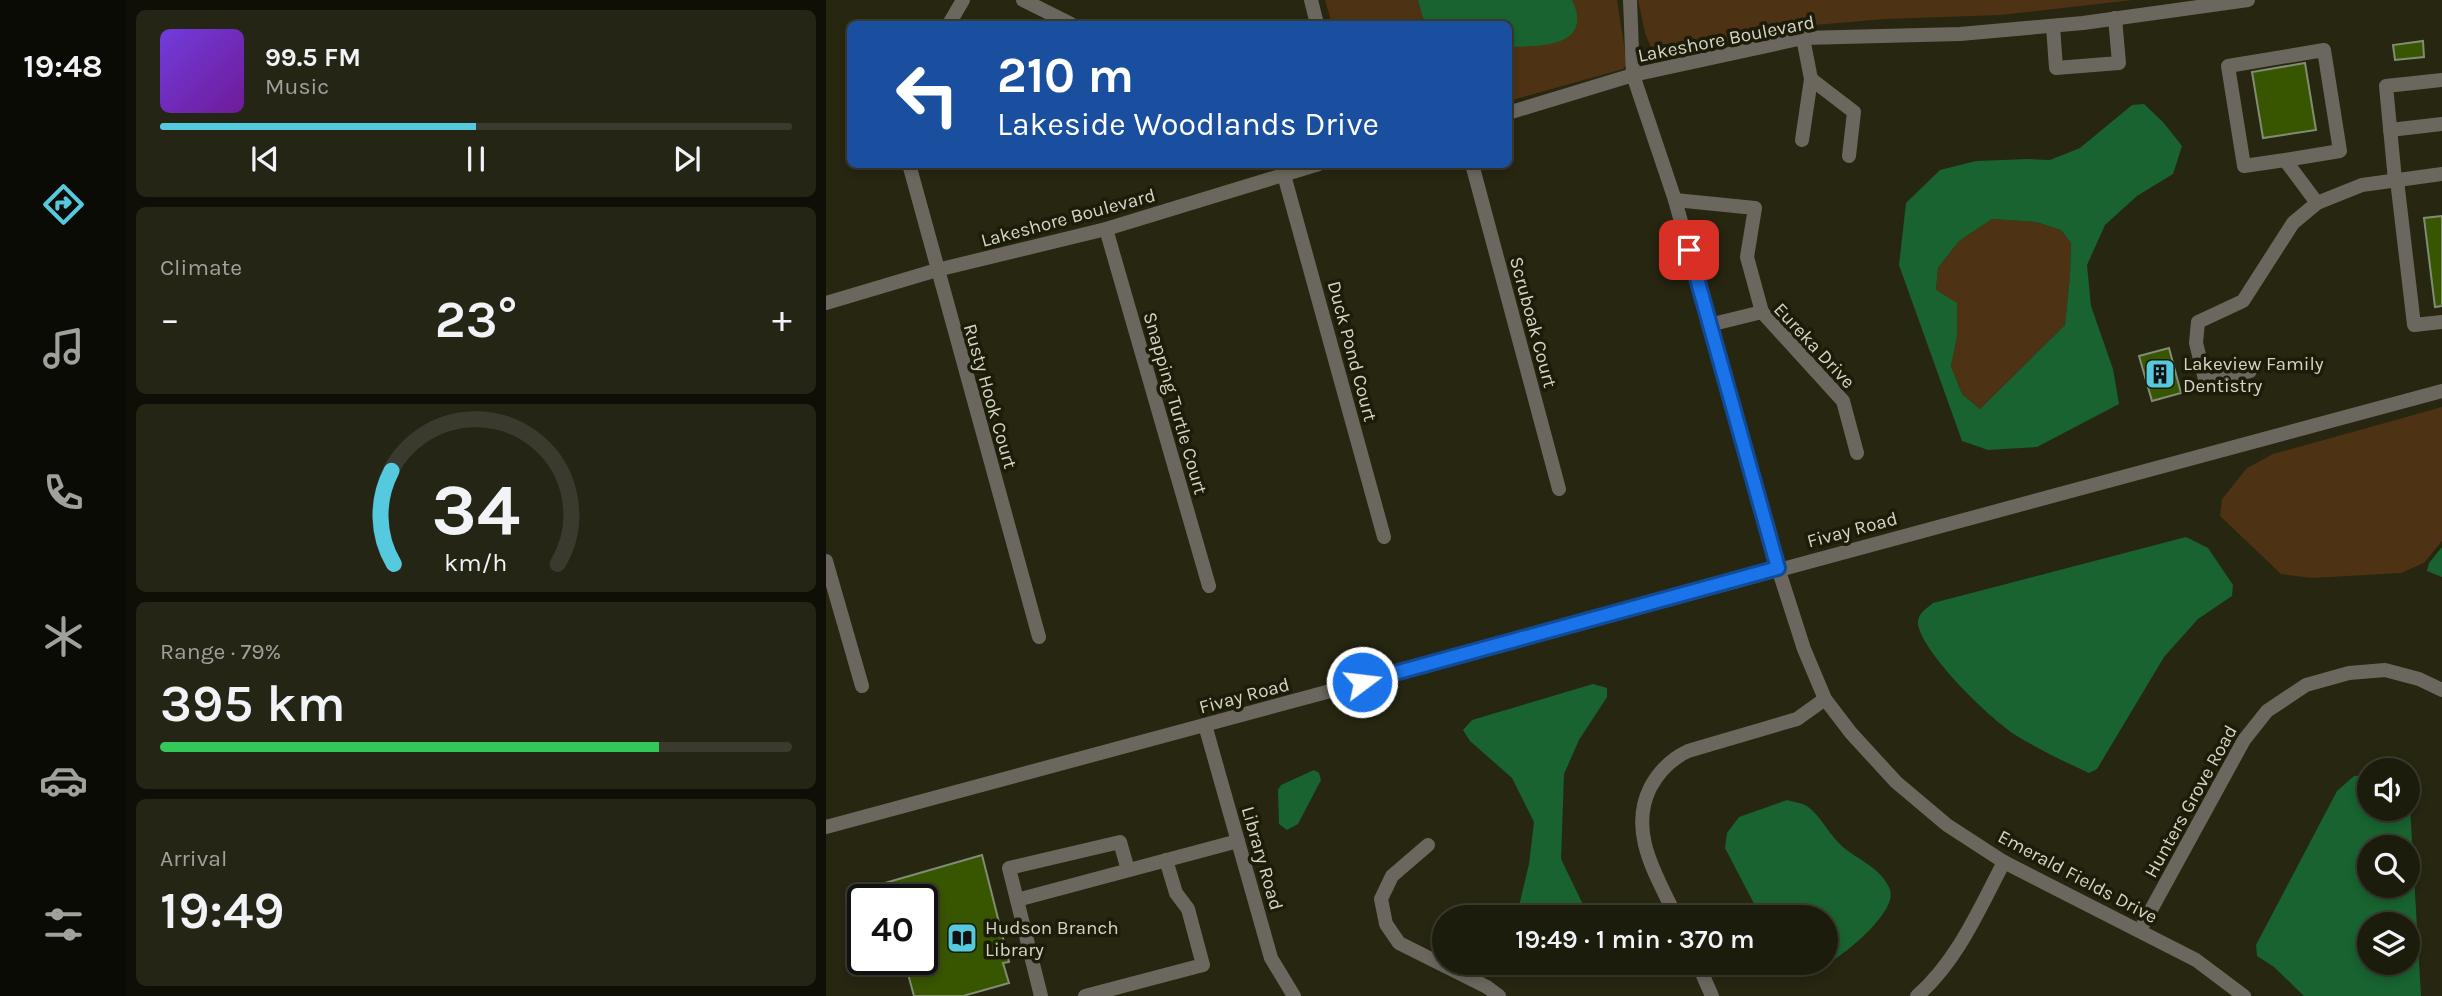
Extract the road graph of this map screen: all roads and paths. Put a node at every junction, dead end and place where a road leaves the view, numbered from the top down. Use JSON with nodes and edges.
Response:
{"nodes":[{"id":1,"x":963,"y":0,"type":"edge"},
{"id":2,"x":1023,"y":0,"type":"edge"},
{"id":3,"x":1311,"y":0,"type":"edge"},
{"id":4,"x":1630,"y":0,"type":"edge"},
{"id":5,"x":2248,"y":0,"type":"edge"},
{"id":6,"x":2115,"y":19,"type":"junction"},
{"id":7,"x":951,"y":21,"type":"edge"},
{"id":8,"x":1065,"y":21,"type":"edge"},
{"id":9,"x":1316,"y":21,"type":"edge"},
{"id":10,"x":2053,"y":26,"type":"junction"},
{"id":11,"x":1803,"y":38,"type":"junction"},
{"id":12,"x":1633,"y":75,"type":"junction"},
{"id":13,"x":1811,"y":79,"type":"junction"},
{"id":14,"x":2442,"y":80,"type":"edge"},
{"id":15,"x":1512,"y":112,"type":"edge"},
{"id":16,"x":2442,"y":124,"type":"edge"},
{"id":17,"x":2390,"y":130,"type":"junction"},
{"id":18,"x":1802,"y":140,"type":"dead end"},
{"id":19,"x":1849,"y":156,"type":"dead end"},
{"id":20,"x":2285,"y":160,"type":"junction"},
{"id":21,"x":910,"y":168,"type":"edge"},
{"id":22,"x":1306,"y":168,"type":"edge"},
{"id":23,"x":1473,"y":168,"type":"edge"},
{"id":24,"x":2442,"y":174,"type":"edge"},
{"id":25,"x":1284,"y":175,"type":"junction"},
{"id":26,"x":2396,"y":180,"type":"junction"},
{"id":27,"x":1675,"y":200,"type":"junction"},
{"id":28,"x":2317,"y":203,"type":"junction"},
{"id":29,"x":1106,"y":229,"type":"junction"},
{"id":30,"x":936,"y":270,"type":"junction"},
{"id":31,"x":826,"y":303,"type":"edge"},
{"id":32,"x":1762,"y":312,"type":"junction"},
{"id":33,"x":2442,"y":322,"type":"edge"},
{"id":34,"x":1709,"y":325,"type":"junction"},
{"id":35,"x":2250,"y":371,"type":"dead end"},
{"id":36,"x":2442,"y":391,"type":"edge"},
{"id":37,"x":1857,"y":453,"type":"dead end"},
{"id":38,"x":1559,"y":489,"type":"dead end"},
{"id":39,"x":1384,"y":537,"type":"dead end"},
{"id":40,"x":826,"y":561,"type":"edge"},
{"id":41,"x":1778,"y":568,"type":"junction"},
{"id":42,"x":1209,"y":586,"type":"dead end"},
{"id":43,"x":1039,"y":638,"type":"dead end"},
{"id":44,"x":862,"y":686,"type":"dead end"},
{"id":45,"x":2442,"y":690,"type":"edge"},
{"id":46,"x":1825,"y":699,"type":"junction"},
{"id":47,"x":1205,"y":725,"type":"junction"},
{"id":48,"x":826,"y":828,"type":"edge"},
{"id":49,"x":1238,"y":841,"type":"junction"},
{"id":50,"x":1428,"y":845,"type":"dead end"},
{"id":51,"x":1167,"y":860,"type":"junction"},
{"id":52,"x":2004,"y":862,"type":"junction"},
{"id":53,"x":1128,"y":870,"type":"junction"},
{"id":54,"x":1017,"y":900,"type":"junction"},
{"id":55,"x":1671,"y":905,"type":"edge"},
{"id":56,"x":2140,"y":930,"type":"junction"},
{"id":57,"x":1703,"y":975,"type":"edge"},
{"id":58,"x":1041,"y":996,"type":"edge"},
{"id":59,"x":1085,"y":996,"type":"edge"},
{"id":60,"x":1294,"y":996,"type":"edge"},
{"id":61,"x":1499,"y":996,"type":"edge"},
{"id":62,"x":1713,"y":996,"type":"edge"},
{"id":63,"x":1917,"y":996,"type":"edge"},
{"id":64,"x":2244,"y":996,"type":"edge"}],
"edges":[{"from":1,"to":7,"type":"street"},
{"from":2,"to":8,"type":"street"},
{"from":3,"to":9,"type":"street"},
{"from":4,"to":12,"type":"street","name":"Emerald Fields Drive"},
{"from":5,"to":6,"type":"street","name":"Lakeshore Boulevard"},
{"from":6,"to":10,"type":"street","name":"Lakeshore Boulevard"},
{"from":6,"to":10,"type":"street"},
{"from":10,"to":11,"type":"street","name":"Lakeshore Boulevard"},
{"from":11,"to":12,"type":"street","name":"Lakeshore Boulevard"},
{"from":11,"to":13,"type":"street"},
{"from":12,"to":15,"type":"street","name":"Lakeshore Boulevard"},
{"from":12,"to":27,"type":"street","name":"Emerald Fields Drive"},
{"from":13,"to":18,"type":"street"},
{"from":13,"to":19,"type":"street"},
{"from":14,"to":17,"type":"street"},
{"from":16,"to":17,"type":"street"},
{"from":17,"to":26,"type":"street"},
{"from":20,"to":20,"type":"street"},
{"from":20,"to":28,"type":"street"},
{"from":21,"to":30,"type":"street","name":"Rusty Hook Court"},
{"from":22,"to":25,"type":"street","name":"Lakeshore Boulevard"},
{"from":23,"to":38,"type":"street","name":"Scruboak Court"},
{"from":24,"to":26,"type":"street"},
{"from":25,"to":29,"type":"street","name":"Lakeshore Boulevard"},
{"from":25,"to":39,"type":"street","name":"Duck Pond Court"},
{"from":26,"to":28,"type":"street"},
{"from":26,"to":33,"type":"street"},
{"from":27,"to":32,"type":"street"},
{"from":27,"to":34,"type":"street","name":"Emerald Fields Drive"},
{"from":28,"to":35,"type":"street"},
{"from":29,"to":30,"type":"street","name":"Lakeshore Boulevard"},
{"from":29,"to":42,"type":"street","name":"Snapping Turtle Court"},
{"from":30,"to":31,"type":"street","name":"Lakeshore Boulevard"},
{"from":30,"to":43,"type":"street","name":"Rusty Hook Court"},
{"from":32,"to":34,"type":"street","name":"Eureka Drive"},
{"from":32,"to":37,"type":"street","name":"Eureka Drive"},
{"from":34,"to":41,"type":"street","name":"Emerald Fields Drive"},
{"from":36,"to":41,"type":"street","name":"Fivay Road"},
{"from":40,"to":44,"type":"street"},
{"from":41,"to":46,"type":"street","name":"Emerald Fields Drive"},
{"from":41,"to":47,"type":"street","name":"Fivay Road"},
{"from":45,"to":56,"type":"street","name":"Hunters Grove Road"},
{"from":46,"to":52,"type":"street","name":"Emerald Fields Drive"},
{"from":46,"to":55,"type":"street"},
{"from":47,"to":48,"type":"street","name":"Fivay Road"},
{"from":47,"to":49,"type":"street","name":"Library Road"},
{"from":49,"to":51,"type":"street"},
{"from":49,"to":60,"type":"street","name":"Library Road"},
{"from":50,"to":61,"type":"street"},
{"from":51,"to":53,"type":"street"},
{"from":51,"to":59,"type":"street"},
{"from":52,"to":56,"type":"street","name":"Emerald Fields Drive"},
{"from":52,"to":63,"type":"street"},
{"from":53,"to":54,"type":"street"},
{"from":53,"to":54,"type":"street"},
{"from":54,"to":58,"type":"street"},
{"from":56,"to":64,"type":"street","name":"Emerald Fields Drive"},
{"from":57,"to":62,"type":"street"}]}
